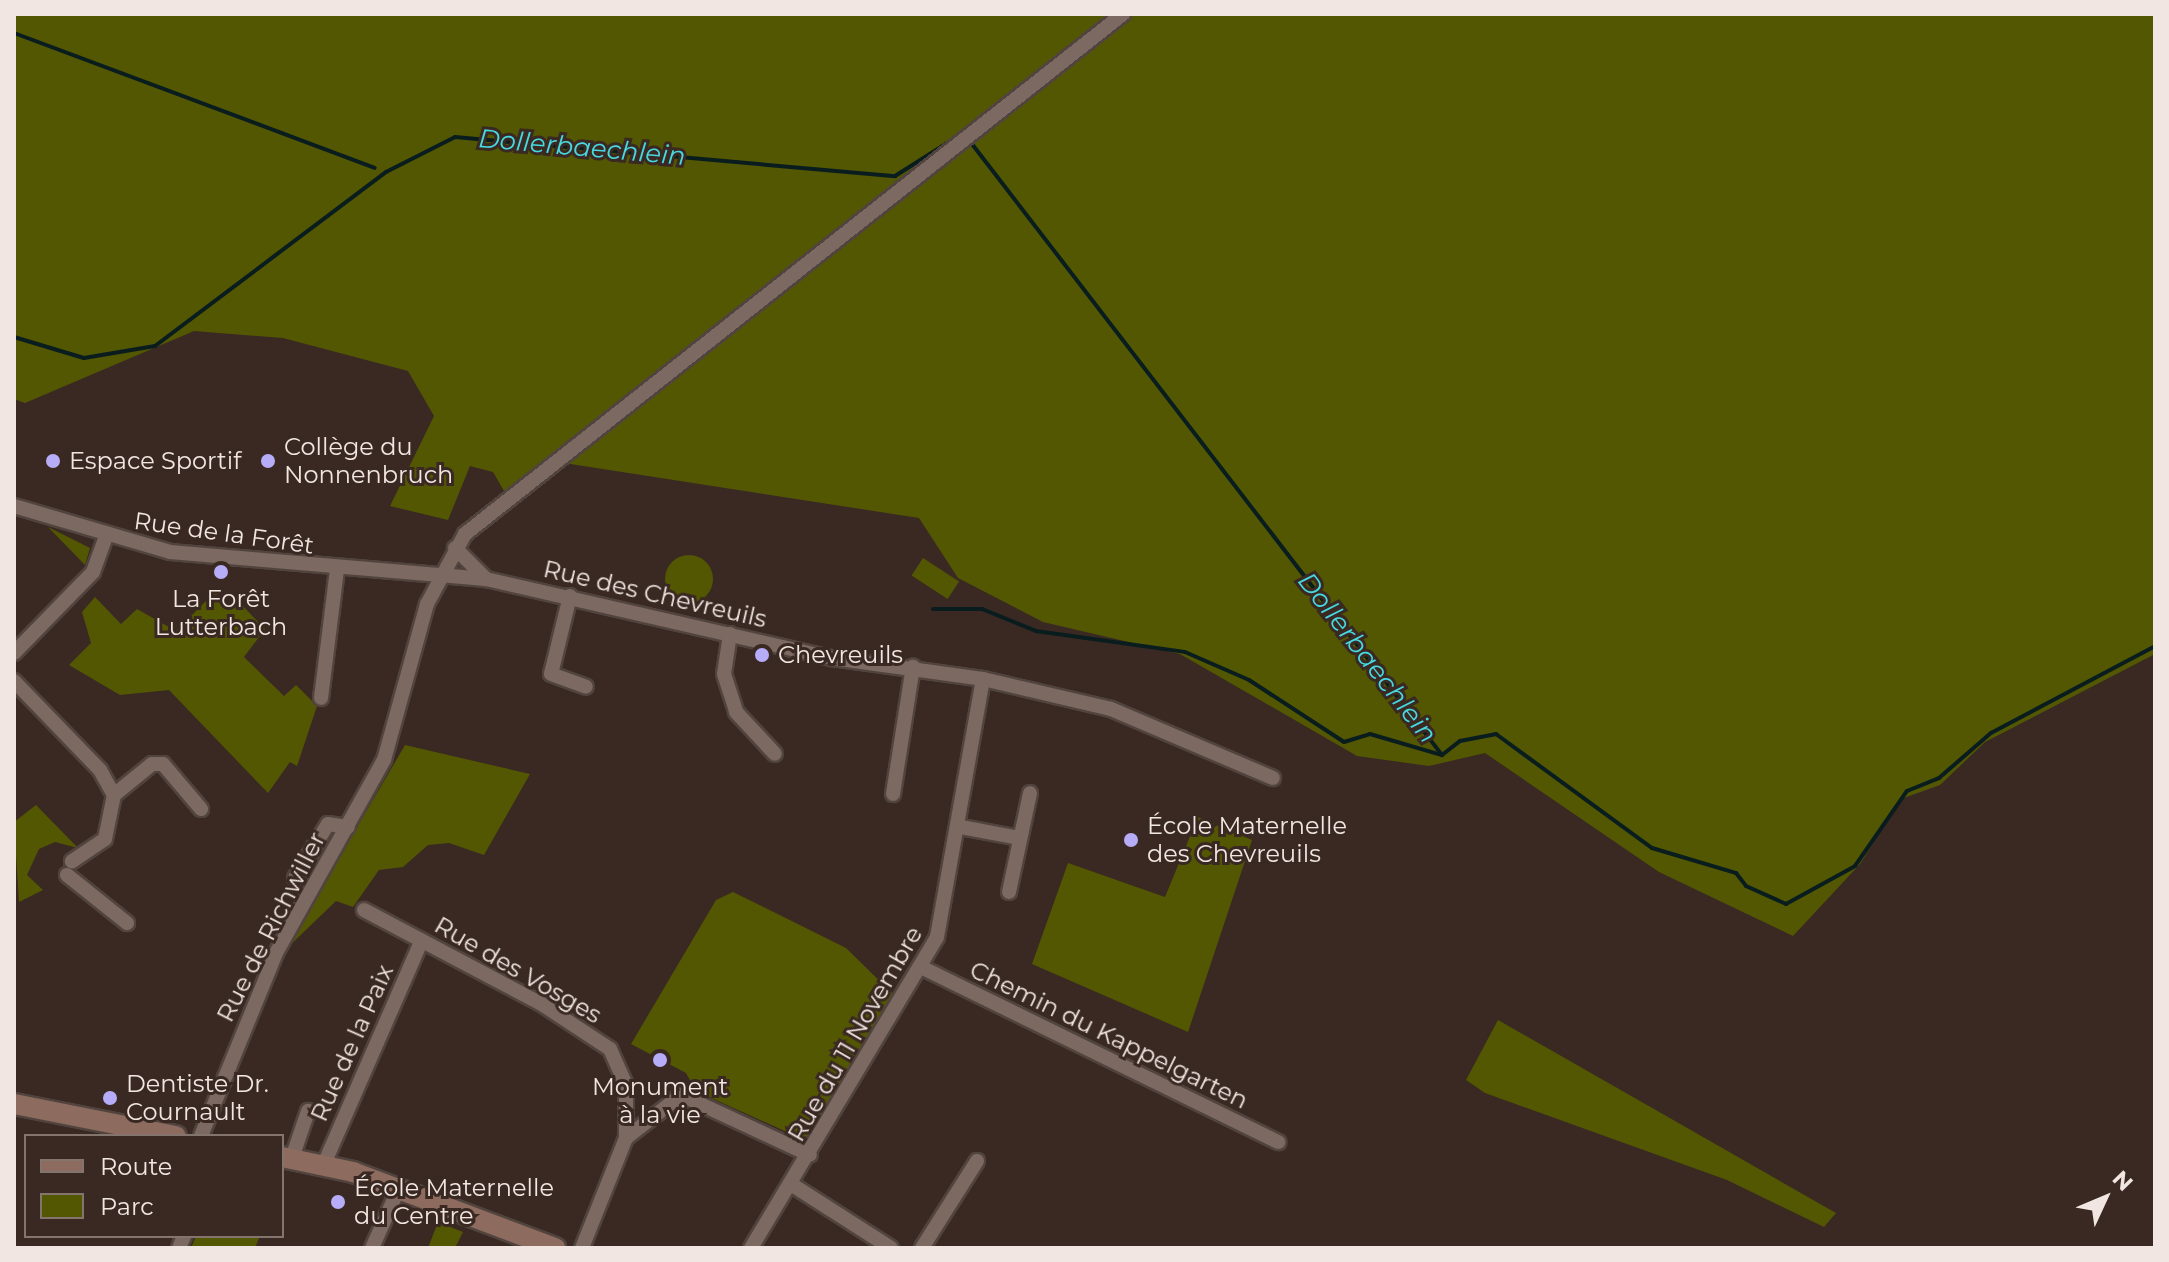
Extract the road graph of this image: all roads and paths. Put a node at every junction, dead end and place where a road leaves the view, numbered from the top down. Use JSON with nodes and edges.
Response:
{"nodes":[{"id":1,"x":1123,"y":14,"type":"edge"},
{"id":2,"x":14,"y":506,"type":"edge"},
{"id":3,"x":106,"y":537,"type":"junction"},
{"id":4,"x":455,"y":548,"type":"junction"},
{"id":5,"x":337,"y":570,"type":"junction"},
{"id":6,"x":486,"y":579,"type":"junction"},
{"id":7,"x":436,"y":580,"type":"junction"},
{"id":8,"x":570,"y":596,"type":"junction"},
{"id":9,"x":730,"y":634,"type":"junction"},
{"id":10,"x":14,"y":653,"type":"edge"},
{"id":11,"x":913,"y":667,"type":"junction"},
{"id":12,"x":983,"y":679,"type":"junction"},
{"id":13,"x":14,"y":681,"type":"edge"},
{"id":14,"x":586,"y":687,"type":"dead end"},
{"id":15,"x":321,"y":698,"type":"dead end"},
{"id":16,"x":775,"y":754,"type":"dead end"},
{"id":17,"x":1273,"y":778,"type":"dead end"},
{"id":18,"x":1030,"y":793,"type":"dead end"},
{"id":19,"x":893,"y":794,"type":"dead end"},
{"id":20,"x":114,"y":795,"type":"junction"},
{"id":21,"x":201,"y":809,"type":"dead end"},
{"id":22,"x":348,"y":827,"type":"junction"},
{"id":23,"x":961,"y":827,"type":"junction"},
{"id":24,"x":1020,"y":838,"type":"junction"},
{"id":25,"x":295,"y":878,"type":"dead end"},
{"id":26,"x":1009,"y":892,"type":"dead end"},
{"id":27,"x":364,"y":910,"type":"dead end"},
{"id":28,"x":127,"y":923,"type":"dead end"},
{"id":29,"x":422,"y":940,"type":"junction"},
{"id":30,"x":921,"y":967,"type":"junction"},
{"id":31,"x":14,"y":1104,"type":"edge"},
{"id":32,"x":308,"y":1111,"type":"dead end"},
{"id":33,"x":166,"y":1134,"type":"edge"},
{"id":34,"x":202,"y":1134,"type":"edge"},
{"id":35,"x":626,"y":1138,"type":"junction"},
{"id":36,"x":1279,"y":1142,"type":"dead end"},
{"id":37,"x":810,"y":1155,"type":"junction"},
{"id":38,"x":287,"y":1158,"type":"edge"},
{"id":39,"x":977,"y":1161,"type":"dead end"},
{"id":40,"x":324,"y":1164,"type":"junction"},
{"id":41,"x":794,"y":1186,"type":"junction"},
{"id":42,"x":399,"y":1188,"type":"junction"},
{"id":43,"x":372,"y":1248,"type":"edge"},
{"id":44,"x":555,"y":1248,"type":"edge"},
{"id":45,"x":582,"y":1248,"type":"edge"},
{"id":46,"x":751,"y":1248,"type":"edge"},
{"id":47,"x":891,"y":1248,"type":"edge"},
{"id":48,"x":922,"y":1248,"type":"edge"}],
"edges":[{"from":1,"to":4,"type":"street","name":"Rue de Richwiller"},
{"from":2,"to":3,"type":"street","name":"Rue de la Forêt"},
{"from":3,"to":5,"type":"street","name":"Rue de la Forêt"},
{"from":3,"to":10,"type":"street"},
{"from":4,"to":6,"type":"street"},
{"from":4,"to":7,"type":"street","name":"Rue de Richwiller"},
{"from":5,"to":7,"type":"street","name":"Rue de la Forêt"},
{"from":5,"to":15,"type":"street","name":"Rue de la Forêt"},
{"from":6,"to":7,"type":"street","name":"Rue des Chevreuils"},
{"from":6,"to":8,"type":"street","name":"Rue des Chevreuils"},
{"from":7,"to":22,"type":"street","name":"Rue de Richwiller"},
{"from":8,"to":9,"type":"street","name":"Rue des Chevreuils"},
{"from":8,"to":14,"type":"street"},
{"from":9,"to":11,"type":"street","name":"Rue des Chevreuils"},
{"from":9,"to":16,"type":"street"},
{"from":11,"to":12,"type":"street","name":"Rue des Chevreuils"},
{"from":11,"to":19,"type":"street"},
{"from":12,"to":17,"type":"street","name":"Rue des Chevreuils"},
{"from":12,"to":23,"type":"street","name":"Rue du 11 Novembre"},
{"from":13,"to":20,"type":"street"},
{"from":18,"to":24,"type":"street"},
{"from":20,"to":21,"type":"street"},
{"from":20,"to":28,"type":"street"},
{"from":22,"to":25,"type":"street","name":"Rue de Richwiller"},
{"from":22,"to":34,"type":"street","name":"Rue de Richwiller"},
{"from":23,"to":24,"type":"street"},
{"from":23,"to":30,"type":"street","name":"Rue du 11 Novembre"},
{"from":24,"to":26,"type":"street"},
{"from":27,"to":29,"type":"street","name":"Rue des Vosges"},
{"from":29,"to":35,"type":"street","name":"Rue des Vosges"},
{"from":29,"to":40,"type":"street","name":"Rue de la Paix"},
{"from":30,"to":36,"type":"street","name":"Chemin du Kappelgarten"},
{"from":30,"to":37,"type":"street","name":"Rue du 11 Novembre"},
{"from":31,"to":33,"type":"main road"},
{"from":32,"to":38,"type":"street"},
{"from":35,"to":37,"type":"street"},
{"from":35,"to":45,"type":"street"},
{"from":37,"to":41,"type":"street","name":"Rue du 11 Novembre"},
{"from":38,"to":40,"type":"main road"},
{"from":39,"to":48,"type":"street"},
{"from":40,"to":42,"type":"main road"},
{"from":41,"to":46,"type":"street","name":"Rue du 11 Novembre"},
{"from":41,"to":47,"type":"street"},
{"from":42,"to":43,"type":"street"},
{"from":42,"to":44,"type":"main road"}]}
